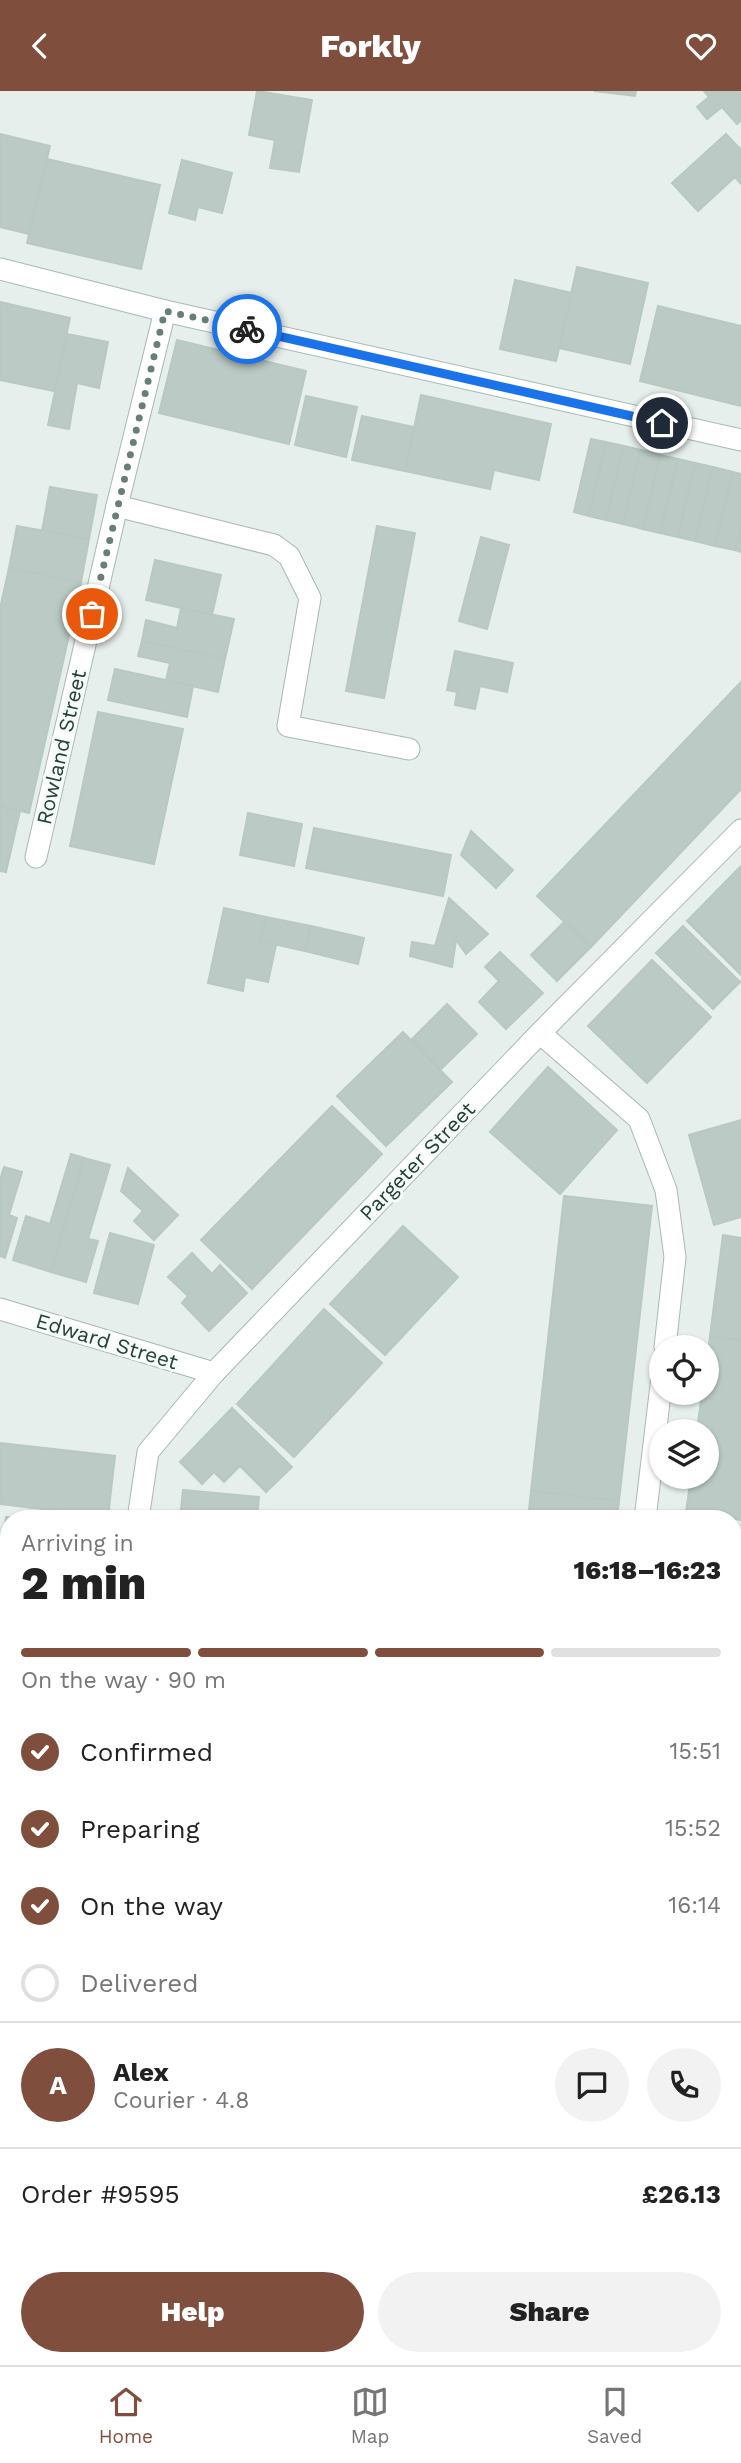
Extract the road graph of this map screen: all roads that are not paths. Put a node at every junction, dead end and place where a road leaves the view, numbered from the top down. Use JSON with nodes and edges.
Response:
{"nodes":[{"id":1,"x":0,"y":269,"type":"edge"},
{"id":2,"x":165,"y":311,"type":"junction"},
{"id":3,"x":741,"y":440,"type":"edge"},
{"id":4,"x":117,"y":506,"type":"junction"},
{"id":5,"x":409,"y":749,"type":"dead end"},
{"id":6,"x":741,"y":830,"type":"edge"},
{"id":7,"x":36,"y":857,"type":"dead end"},
{"id":8,"x":540,"y":1033,"type":"junction"},
{"id":9,"x":0,"y":1309,"type":"edge"},
{"id":10,"x":666,"y":1335,"type":"edge"},
{"id":11,"x":214,"y":1373,"type":"junction"},
{"id":12,"x":659,"y":1405,"type":"edge"},
{"id":13,"x":139,"y":1510,"type":"edge"},
{"id":14,"x":646,"y":1510,"type":"edge"}],
"edges":[{"from":1,"to":2,"type":"street"},
{"from":2,"to":3,"type":"street"},
{"from":2,"to":4,"type":"street","name":"Rowland Street"},
{"from":4,"to":5,"type":"street"},
{"from":4,"to":7,"type":"street","name":"Rowland Street"},
{"from":6,"to":8,"type":"street","name":"Pargeter Street"},
{"from":8,"to":10,"type":"street"},
{"from":8,"to":11,"type":"street","name":"Pargeter Street"},
{"from":9,"to":11,"type":"street","name":"Edward Street"},
{"from":11,"to":13,"type":"street","name":"Pargeter Street"},
{"from":12,"to":14,"type":"street"}]}
